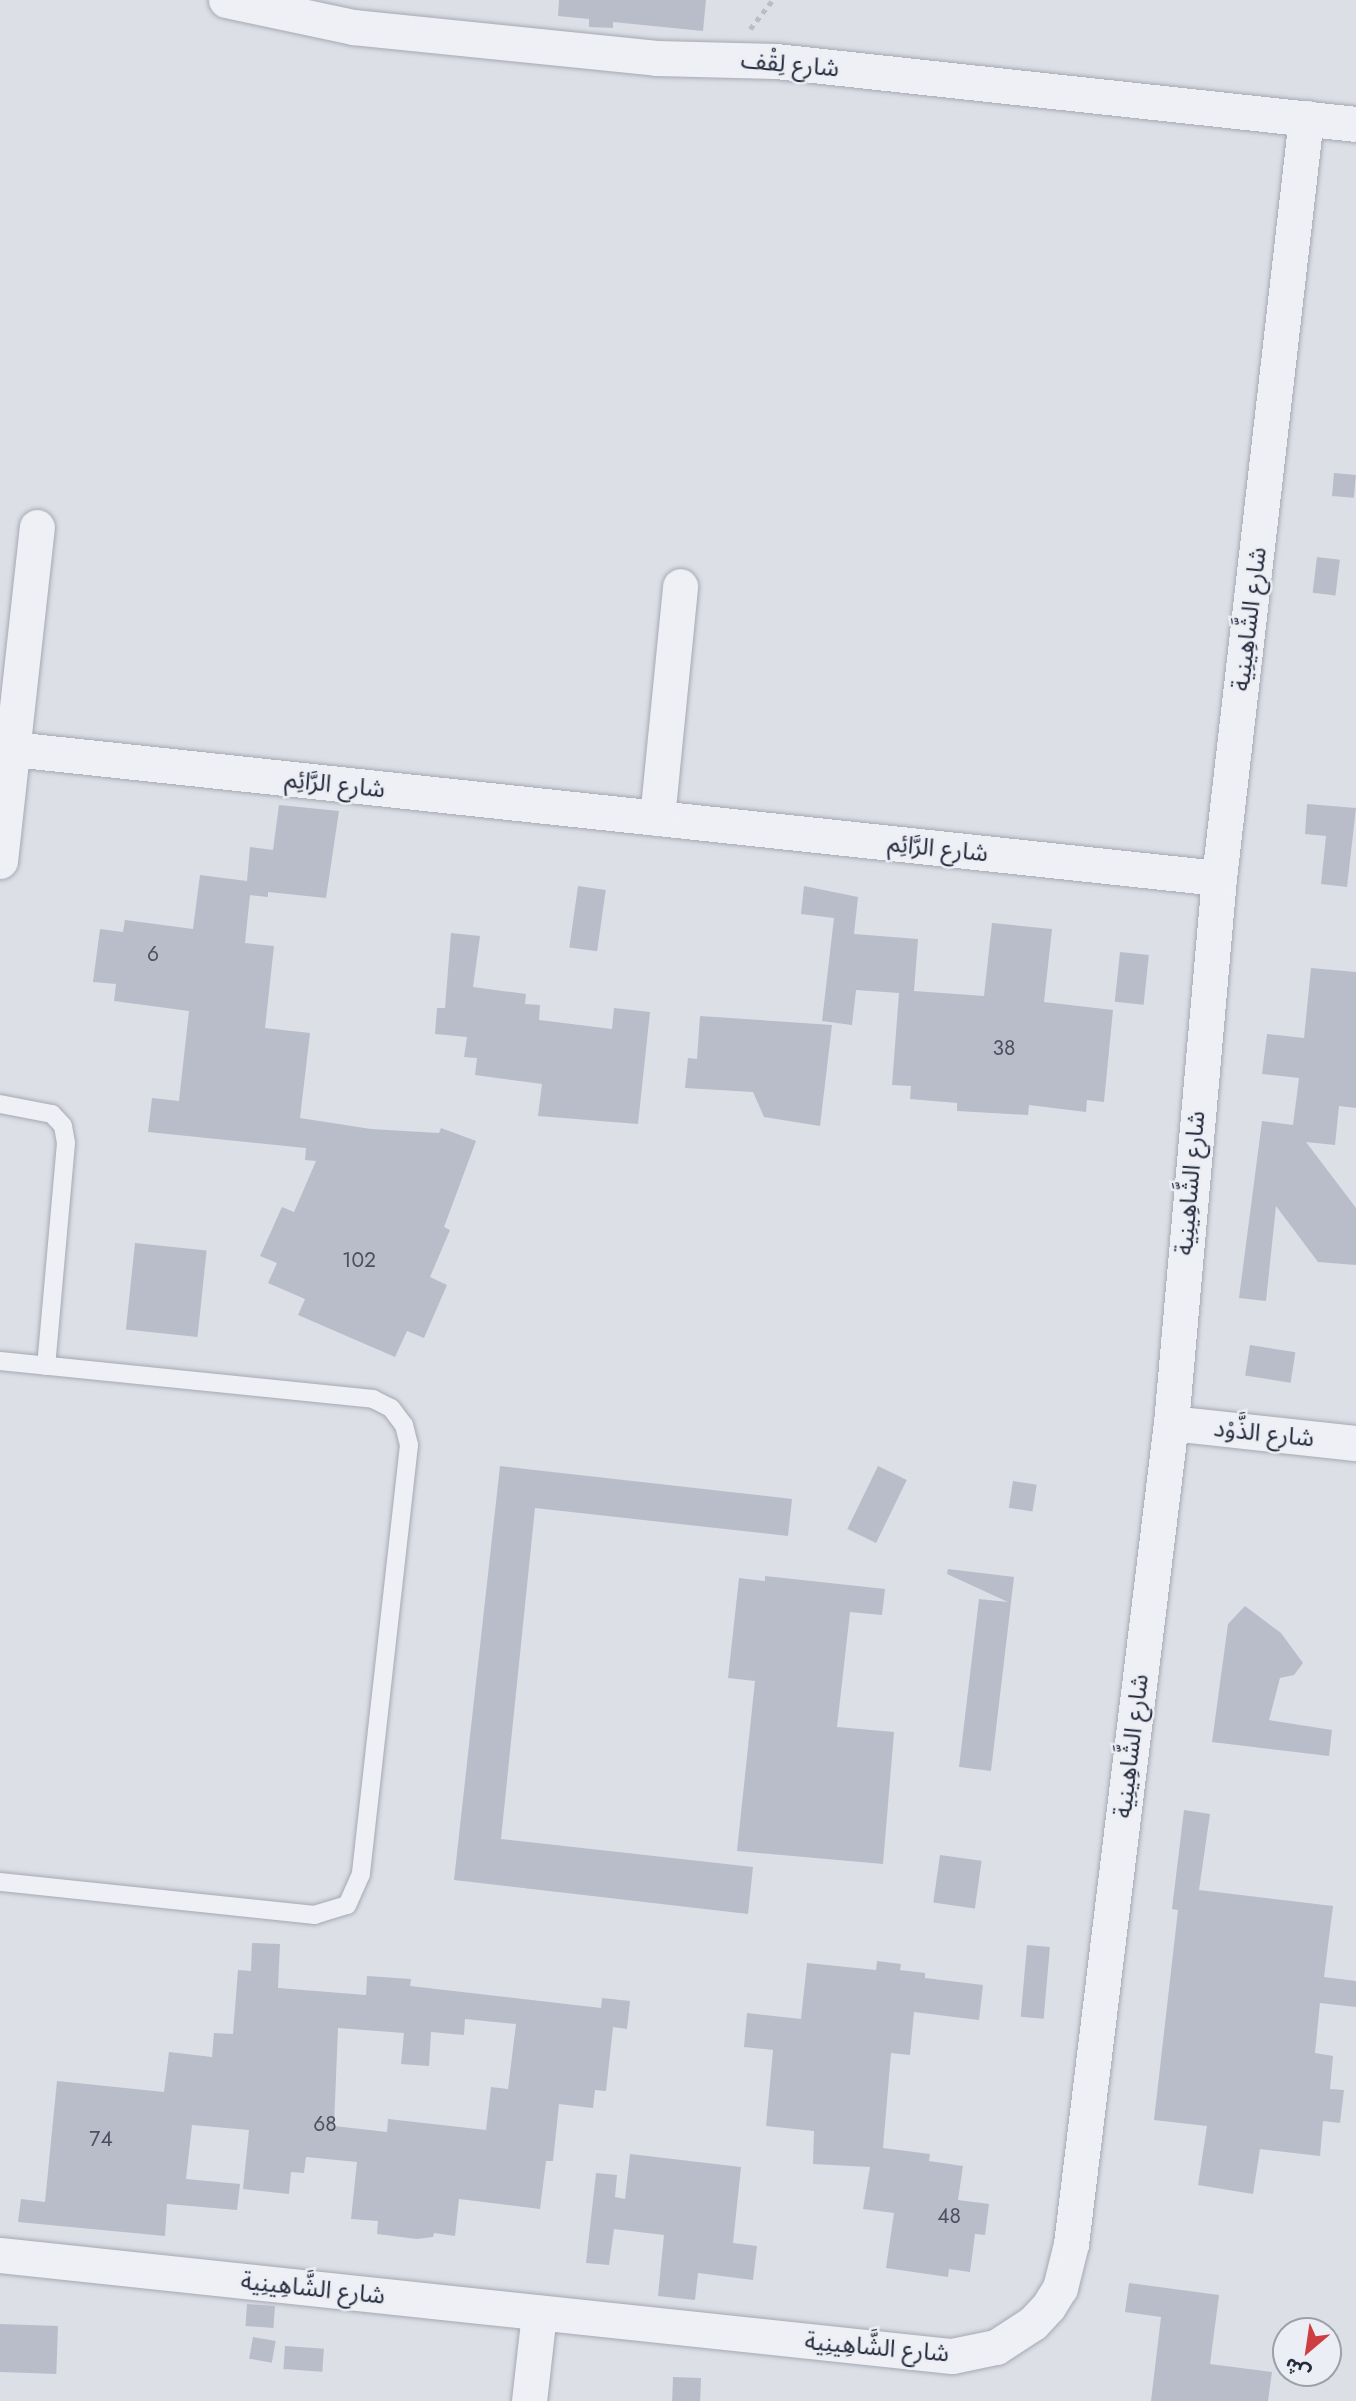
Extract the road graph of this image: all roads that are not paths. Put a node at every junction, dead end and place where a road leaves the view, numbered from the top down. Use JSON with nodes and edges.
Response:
{"nodes":[{"id":1,"x":226,"y":0,"type":"edge"},
{"id":2,"x":1306,"y":118,"type":"junction"},
{"id":3,"x":1356,"y":124,"type":"edge"},
{"id":4,"x":37,"y":527,"type":"dead end"},
{"id":5,"x":680,"y":586,"type":"dead end"},
{"id":6,"x":13,"y":749,"type":"junction"},
{"id":7,"x":657,"y":818,"type":"junction"},
{"id":8,"x":0,"y":861,"type":"edge"},
{"id":9,"x":1219,"y":878,"type":"junction"},
{"id":10,"x":0,"y":1104,"type":"edge"},
{"id":11,"x":0,"y":1361,"type":"edge"},
{"id":12,"x":46,"y":1366,"type":"junction"},
{"id":13,"x":1171,"y":1423,"type":"junction"},
{"id":14,"x":1356,"y":1443,"type":"edge"},
{"id":15,"x":0,"y":1882,"type":"edge"},
{"id":16,"x":0,"y":2255,"type":"edge"},
{"id":17,"x":539,"y":2313,"type":"junction"},
{"id":18,"x":529,"y":2401,"type":"edge"}],
"edges":[{"from":1,"to":2,"type":"street","name":"شارع لِقْف"},
{"from":2,"to":3,"type":"street","name":"شارع لِقْف"},
{"from":2,"to":9,"type":"street","name":"شارع الشَّاهِينِية"},
{"from":4,"to":6,"type":"street"},
{"from":5,"to":7,"type":"street"},
{"from":6,"to":7,"type":"street","name":"شارع الرَّائِم"},
{"from":6,"to":8,"type":"street"},
{"from":7,"to":9,"type":"street","name":"شارع الرَّائِم"},
{"from":9,"to":13,"type":"street","name":"شارع الشَّاهِينِية"},
{"from":10,"to":12,"type":"lane"},
{"from":11,"to":12,"type":"lane"},
{"from":12,"to":15,"type":"lane"},
{"from":13,"to":14,"type":"street","name":"شارع الذَّوْد"},
{"from":13,"to":17,"type":"street","name":"شارع الشَّاهِينِية"},
{"from":16,"to":17,"type":"street","name":"شارع الشَّاهِينِية"},
{"from":17,"to":18,"type":"street"}]}
